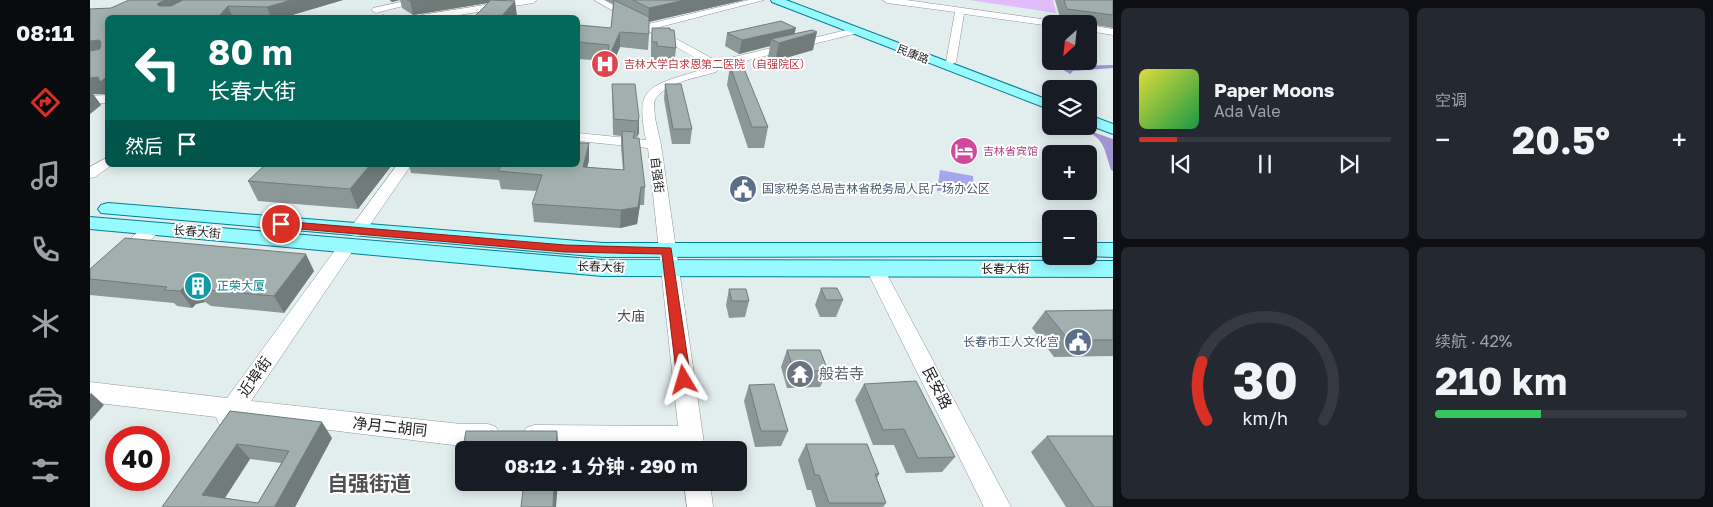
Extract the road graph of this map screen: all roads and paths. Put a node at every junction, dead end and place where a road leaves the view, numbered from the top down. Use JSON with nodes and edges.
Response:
{"nodes":[{"id":1,"x":422,"y":0,"type":"edge"},
{"id":2,"x":533,"y":0,"type":"edge"},
{"id":3,"x":598,"y":0,"type":"edge"},
{"id":4,"x":760,"y":0,"type":"edge"},
{"id":5,"x":776,"y":0,"type":"edge"},
{"id":6,"x":788,"y":0,"type":"edge"},
{"id":7,"x":887,"y":0,"type":"edge"},
{"id":8,"x":375,"y":9,"type":"dead end"},
{"id":9,"x":960,"y":10,"type":"junction"},
{"id":10,"x":440,"y":15,"type":"edge"},
{"id":11,"x":1042,"y":22,"type":"edge"},
{"id":12,"x":647,"y":27,"type":"junction"},
{"id":13,"x":1098,"y":30,"type":"edge"},
{"id":14,"x":855,"y":31,"type":"junction"},
{"id":15,"x":1113,"y":32,"type":"edge"},
{"id":16,"x":951,"y":62,"type":"junction"},
{"id":17,"x":716,"y":65,"type":"junction"},
{"id":18,"x":1042,"y":96,"type":"edge"},
{"id":19,"x":105,"y":99,"type":"edge"},
{"id":20,"x":90,"y":100,"type":"edge"},
{"id":21,"x":1042,"y":103,"type":"edge"},
{"id":22,"x":1097,"y":116,"type":"edge"},
{"id":23,"x":1113,"y":122,"type":"edge"},
{"id":24,"x":1097,"y":123,"type":"edge"},
{"id":25,"x":1113,"y":129,"type":"edge"},
{"id":26,"x":580,"y":137,"type":"edge"},
{"id":27,"x":654,"y":145,"type":"junction"},
{"id":28,"x":105,"y":163,"type":"edge"},
{"id":29,"x":403,"y":167,"type":"edge"},
{"id":30,"x":90,"y":174,"type":"edge"},
{"id":31,"x":90,"y":208,"type":"edge"},
{"id":32,"x":90,"y":222,"type":"edge"},
{"id":33,"x":153,"y":228,"type":"junction"},
{"id":34,"x":352,"y":238,"type":"junction"},
{"id":35,"x":1042,"y":250,"type":"edge"},
{"id":36,"x":1097,"y":250,"type":"edge"},
{"id":37,"x":1113,"y":250,"type":"edge"},
{"id":38,"x":668,"y":260,"type":"junction"},
{"id":39,"x":875,"y":269,"type":"junction"},
{"id":40,"x":1113,"y":269,"type":"edge"},
{"id":41,"x":90,"y":284,"type":"edge"},
{"id":42,"x":90,"y":392,"type":"edge"},
{"id":43,"x":232,"y":409,"type":"junction"},
{"id":44,"x":216,"y":431,"type":"edge"},
{"id":45,"x":615,"y":441,"type":"edge"},
{"id":46,"x":692,"y":441,"type":"edge"},
{"id":47,"x":698,"y":491,"type":"edge"},
{"id":48,"x":700,"y":507,"type":"edge"},
{"id":49,"x":998,"y":507,"type":"edge"}],
"edges":[{"from":1,"to":8,"type":"street"},
{"from":2,"to":10,"type":"street"},
{"from":3,"to":12,"type":"street"},
{"from":4,"to":12,"type":"street"},
{"from":5,"to":14,"type":"main road","name":"民康路"},
{"from":6,"to":16,"type":"main road","name":"民康路"},
{"from":7,"to":9,"type":"street"},
{"from":9,"to":11,"type":"street"},
{"from":9,"to":16,"type":"street"},
{"from":12,"to":17,"type":"street"},
{"from":13,"to":15,"type":"street"},
{"from":14,"to":17,"type":"street"},
{"from":14,"to":21,"type":"main road","name":"民康路"},
{"from":16,"to":18,"type":"main road","name":"民康路"},
{"from":17,"to":27,"type":"street"},
{"from":19,"to":20,"type":"street"},
{"from":22,"to":23,"type":"main road"},
{"from":24,"to":25,"type":"main road"},
{"from":26,"to":27,"type":"street","name":"自强街"},
{"from":27,"to":38,"type":"street","name":"自强街"},
{"from":28,"to":30,"type":"street"},
{"from":29,"to":34,"type":"street","name":"近埠街"},
{"from":31,"to":34,"type":"main road","name":"长春大街"},
{"from":32,"to":33,"type":"main road","name":"长春大街"},
{"from":33,"to":34,"type":"main road","name":"长春大街"},
{"from":33,"to":41,"type":"street"},
{"from":34,"to":38,"type":"main road","name":"长春大街"},
{"from":34,"to":43,"type":"street","name":"近埠街"},
{"from":35,"to":38,"type":"main road","name":"长春大街"},
{"from":36,"to":37,"type":"main road"},
{"from":38,"to":39,"type":"main road","name":"长春大街"},
{"from":38,"to":46,"type":"street","name":"自强街"},
{"from":39,"to":40,"type":"main road","name":"长春大街"},
{"from":39,"to":49,"type":"street","name":"民安路"},
{"from":42,"to":43,"type":"street","name":"净月二胡同"},
{"from":43,"to":44,"type":"street","name":"近埠街"},
{"from":43,"to":45,"type":"street","name":"净月二胡同"},
{"from":47,"to":48,"type":"street"}]}
